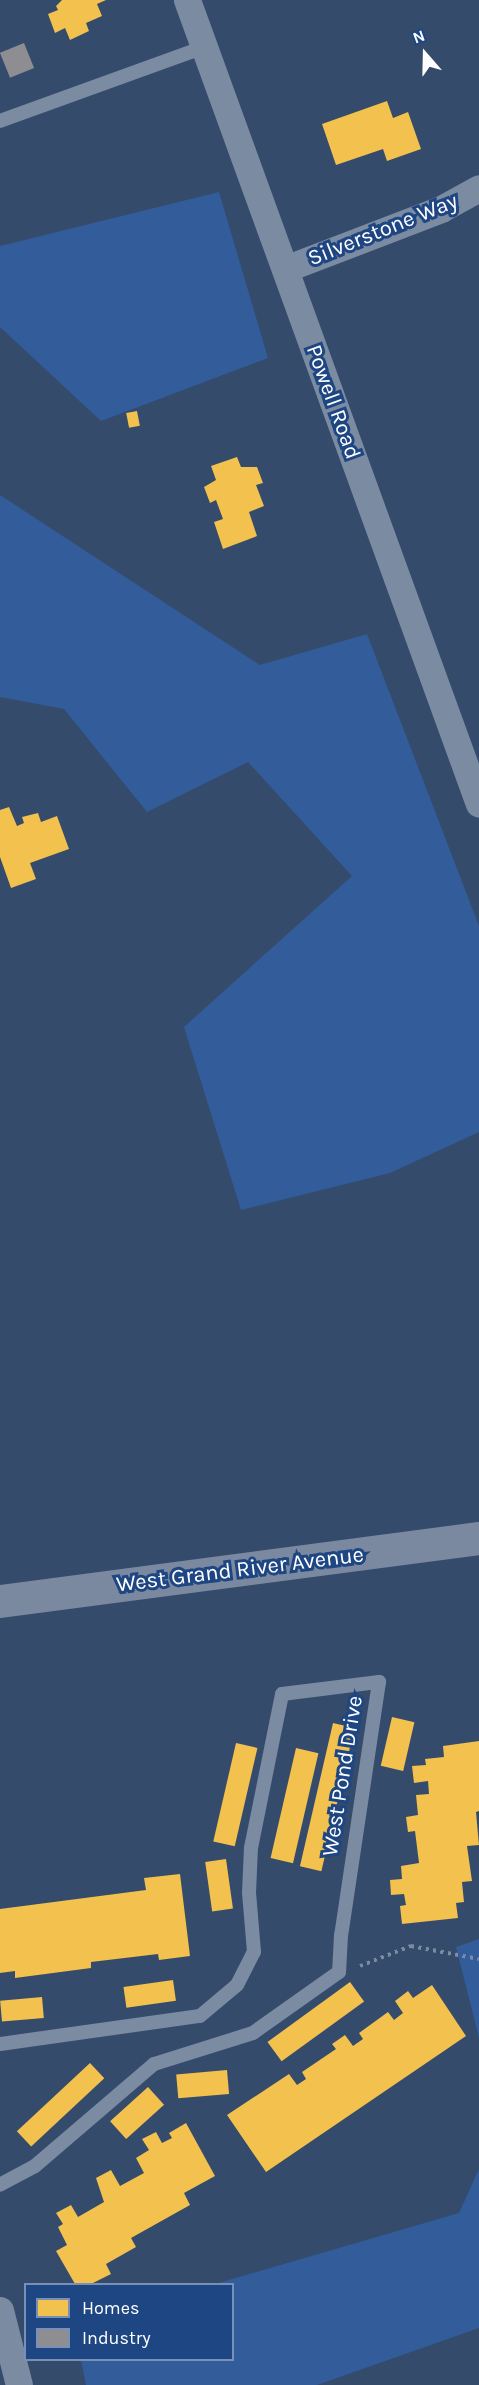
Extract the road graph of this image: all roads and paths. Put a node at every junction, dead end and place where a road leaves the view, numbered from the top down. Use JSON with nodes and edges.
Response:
{"nodes":[{"id":1,"x":187,"y":0,"type":"edge"},
{"id":2,"x":204,"y":47,"type":"junction"},
{"id":3,"x":0,"y":121,"type":"edge"},
{"id":4,"x":479,"y":188,"type":"edge"},
{"id":5,"x":285,"y":269,"type":"junction"},
{"id":6,"x":479,"y":804,"type":"edge"},
{"id":7,"x":479,"y":1538,"type":"edge"},
{"id":8,"x":0,"y":1601,"type":"edge"},
{"id":9,"x":479,"y":1959,"type":"edge"},
{"id":10,"x":339,"y":1972,"type":"junction"},
{"id":11,"x":0,"y":2044,"type":"edge"},
{"id":12,"x":0,"y":2185,"type":"edge"},
{"id":13,"x":0,"y":2310,"type":"edge"},
{"id":14,"x":19,"y":2385,"type":"edge"}],
"edges":[{"from":1,"to":2,"type":"street","name":"Powell Road"},
{"from":2,"to":3,"type":"lane"},
{"from":2,"to":5,"type":"street","name":"Powell Road"},
{"from":4,"to":5,"type":"street","name":"Silverstone Way"},
{"from":5,"to":6,"type":"street","name":"Powell Road"},
{"from":7,"to":8,"type":"main road","name":"West Grand River Avenue"},
{"from":9,"to":10,"type":"path"},
{"from":10,"to":11,"type":"lane","name":"West Pond Drive"},
{"from":10,"to":12,"type":"lane"},
{"from":13,"to":14,"type":"street"}]}
